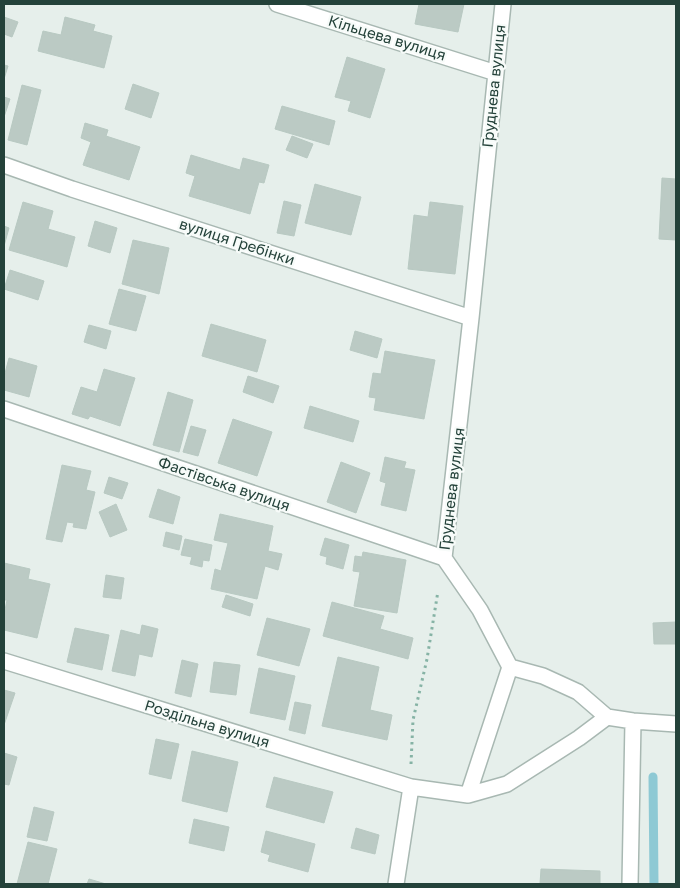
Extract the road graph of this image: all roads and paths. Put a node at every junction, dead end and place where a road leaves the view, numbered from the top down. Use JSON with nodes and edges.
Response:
{"nodes":[{"id":1,"x":277,"y":4,"type":"edge"},
{"id":2,"x":503,"y":4,"type":"edge"},
{"id":3,"x":496,"y":72,"type":"junction"},
{"id":4,"x":4,"y":164,"type":"edge"},
{"id":5,"x":471,"y":318,"type":"junction"},
{"id":6,"x":4,"y":409,"type":"edge"},
{"id":7,"x":444,"y":558,"type":"junction"},
{"id":8,"x":4,"y":661,"type":"edge"},
{"id":9,"x":510,"y":667,"type":"junction"},
{"id":10,"x":608,"y":717,"type":"junction"},
{"id":11,"x":632,"y":721,"type":"junction"},
{"id":12,"x":676,"y":724,"type":"edge"},
{"id":13,"x":411,"y":787,"type":"junction"},
{"id":14,"x":468,"y":795,"type":"junction"},
{"id":15,"x":396,"y":884,"type":"edge"},
{"id":16,"x":630,"y":884,"type":"edge"}],
"edges":[{"from":1,"to":3,"type":"street","name":"Кільцева вулиця"},
{"from":2,"to":3,"type":"street","name":"Груднева вулиця"},
{"from":3,"to":5,"type":"street","name":"Груднева вулиця"},
{"from":4,"to":5,"type":"street","name":"вулиця Гребінки"},
{"from":5,"to":7,"type":"street","name":"Груднева вулиця"},
{"from":6,"to":7,"type":"street","name":"Фастівська вулиця"},
{"from":7,"to":9,"type":"street","name":"Груднева вулиця"},
{"from":7,"to":13,"type":"path"},
{"from":8,"to":13,"type":"street","name":"Роздільна вулиця"},
{"from":9,"to":10,"type":"street"},
{"from":9,"to":14,"type":"street"},
{"from":10,"to":11,"type":"street"},
{"from":10,"to":14,"type":"street"},
{"from":11,"to":12,"type":"street"},
{"from":11,"to":16,"type":"street"},
{"from":13,"to":14,"type":"street"},
{"from":13,"to":15,"type":"street"}]}
